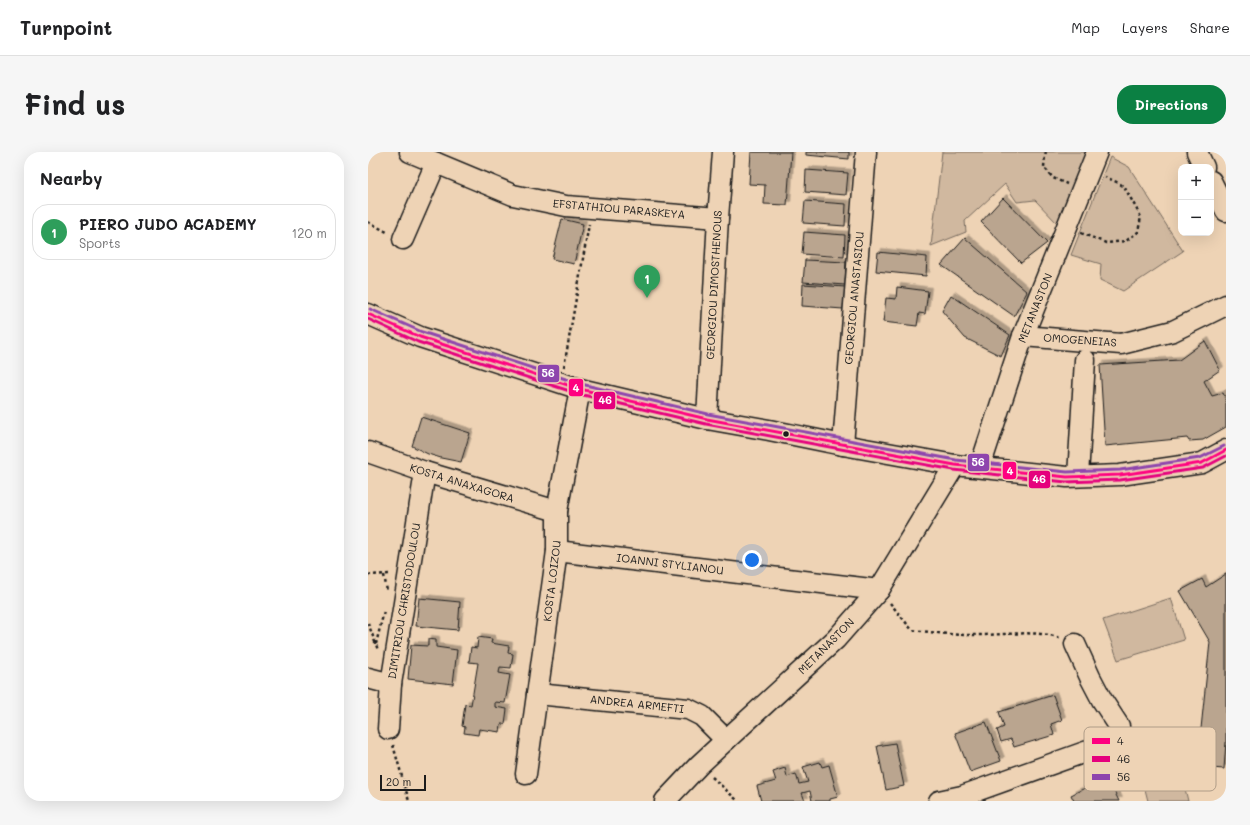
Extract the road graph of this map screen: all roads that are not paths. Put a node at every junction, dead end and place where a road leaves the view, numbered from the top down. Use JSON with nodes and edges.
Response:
{"nodes":[{"id":1,"x":410,"y":152,"type":"edge"},
{"id":2,"x":723,"y":152,"type":"edge"},
{"id":3,"x":866,"y":152,"type":"edge"},
{"id":4,"x":1098,"y":152,"type":"edge"},
{"id":5,"x":1197,"y":152,"type":"edge"},
{"id":6,"x":436,"y":163,"type":"junction"},
{"id":7,"x":1203,"y":164,"type":"edge"},
{"id":8,"x":1214,"y":187,"type":"edge"},
{"id":9,"x":1226,"y":211,"type":"edge"},
{"id":10,"x":718,"y":218,"type":"junction"},
{"id":11,"x":403,"y":239,"type":"road end"},
{"id":12,"x":1226,"y":305,"type":"edge"},
{"id":13,"x":368,"y":314,"type":"edge"},
{"id":14,"x":1023,"y":336,"type":"junction"},
{"id":15,"x":1086,"y":360,"type":"dead end"},
{"id":16,"x":580,"y":390,"type":"junction"},
{"id":17,"x":707,"y":419,"type":"junction"},
{"id":18,"x":843,"y":445,"type":"junction"},
{"id":19,"x":1226,"y":450,"type":"edge"},
{"id":20,"x":368,"y":452,"type":"edge"},
{"id":21,"x":955,"y":465,"type":"junction"},
{"id":22,"x":980,"y":467,"type":"junction"},
{"id":23,"x":425,"y":472,"type":"junction"},
{"id":24,"x":1078,"y":476,"type":"junction"},
{"id":25,"x":557,"y":511,"type":"junction"},
{"id":26,"x":557,"y":551,"type":"junction"},
{"id":27,"x":879,"y":590,"type":"junction"},
{"id":28,"x":1075,"y":644,"type":"road end"},
{"id":29,"x":368,"y":678,"type":"edge"},
{"id":30,"x":391,"y":684,"type":"junction"},
{"id":31,"x":537,"y":694,"type":"junction"},
{"id":32,"x":1119,"y":727,"type":"edge"},
{"id":33,"x":388,"y":729,"type":"road end"},
{"id":34,"x":726,"y":740,"type":"junction"},
{"id":35,"x":1084,"y":753,"type":"edge"},
{"id":36,"x":526,"y":774,"type":"dead end"},
{"id":37,"x":665,"y":801,"type":"edge"},
{"id":38,"x":939,"y":801,"type":"edge"}],
"edges":[{"from":1,"to":6,"type":"street","name":"EFSTATHIOU PARASKEYA"},
{"from":2,"to":10,"type":"street","name":"GEORGIOU DIMOSTHENOUS"},
{"from":3,"to":18,"type":"street","name":"GEORGIOU ANASTASIOU"},
{"from":4,"to":14,"type":"street","name":"METANASTON"},
{"from":5,"to":7,"type":"street"},
{"from":6,"to":10,"type":"street","name":"EFSTATHIOU PARASKEYA"},
{"from":6,"to":11,"type":"street"},
{"from":8,"to":9,"type":"street"},
{"from":10,"to":17,"type":"street","name":"GEORGIOU DIMOSTHENOUS"},
{"from":12,"to":14,"type":"street","name":"OMOGENEIAS"},
{"from":13,"to":16,"type":"street"},
{"from":14,"to":22,"type":"street","name":"METANASTON"},
{"from":15,"to":24,"type":"street"},
{"from":16,"to":17,"type":"street"},
{"from":16,"to":25,"type":"street","name":"KOSTA LOIZOU"},
{"from":17,"to":18,"type":"street"},
{"from":18,"to":21,"type":"street"},
{"from":19,"to":24,"type":"street"},
{"from":20,"to":23,"type":"street","name":"KOSTA ANAXAGORA"},
{"from":21,"to":22,"type":"street"},
{"from":21,"to":27,"type":"street","name":"METANASTON"},
{"from":22,"to":24,"type":"street"},
{"from":23,"to":25,"type":"street","name":"KOSTA ANAXAGORA"},
{"from":23,"to":30,"type":"street","name":"DIMITRIOU CHRISTODOULOU"},
{"from":25,"to":26,"type":"street","name":"KOSTA LOIZOU"},
{"from":26,"to":27,"type":"street","name":"IOANNI STYLIANOU"},
{"from":26,"to":31,"type":"street","name":"KOSTA LOIZOU"},
{"from":27,"to":34,"type":"street","name":"METANASTON"},
{"from":28,"to":32,"type":"street"},
{"from":29,"to":30,"type":"street"},
{"from":30,"to":33,"type":"street","name":"DIMITRIOU CHRISTODOULOU"},
{"from":31,"to":34,"type":"street","name":"ANDREA ARMEFTI"},
{"from":31,"to":36,"type":"street","name":"KOSTA LOIZOU"},
{"from":34,"to":37,"type":"street","name":"METANASTON"},
{"from":35,"to":38,"type":"street"}]}
